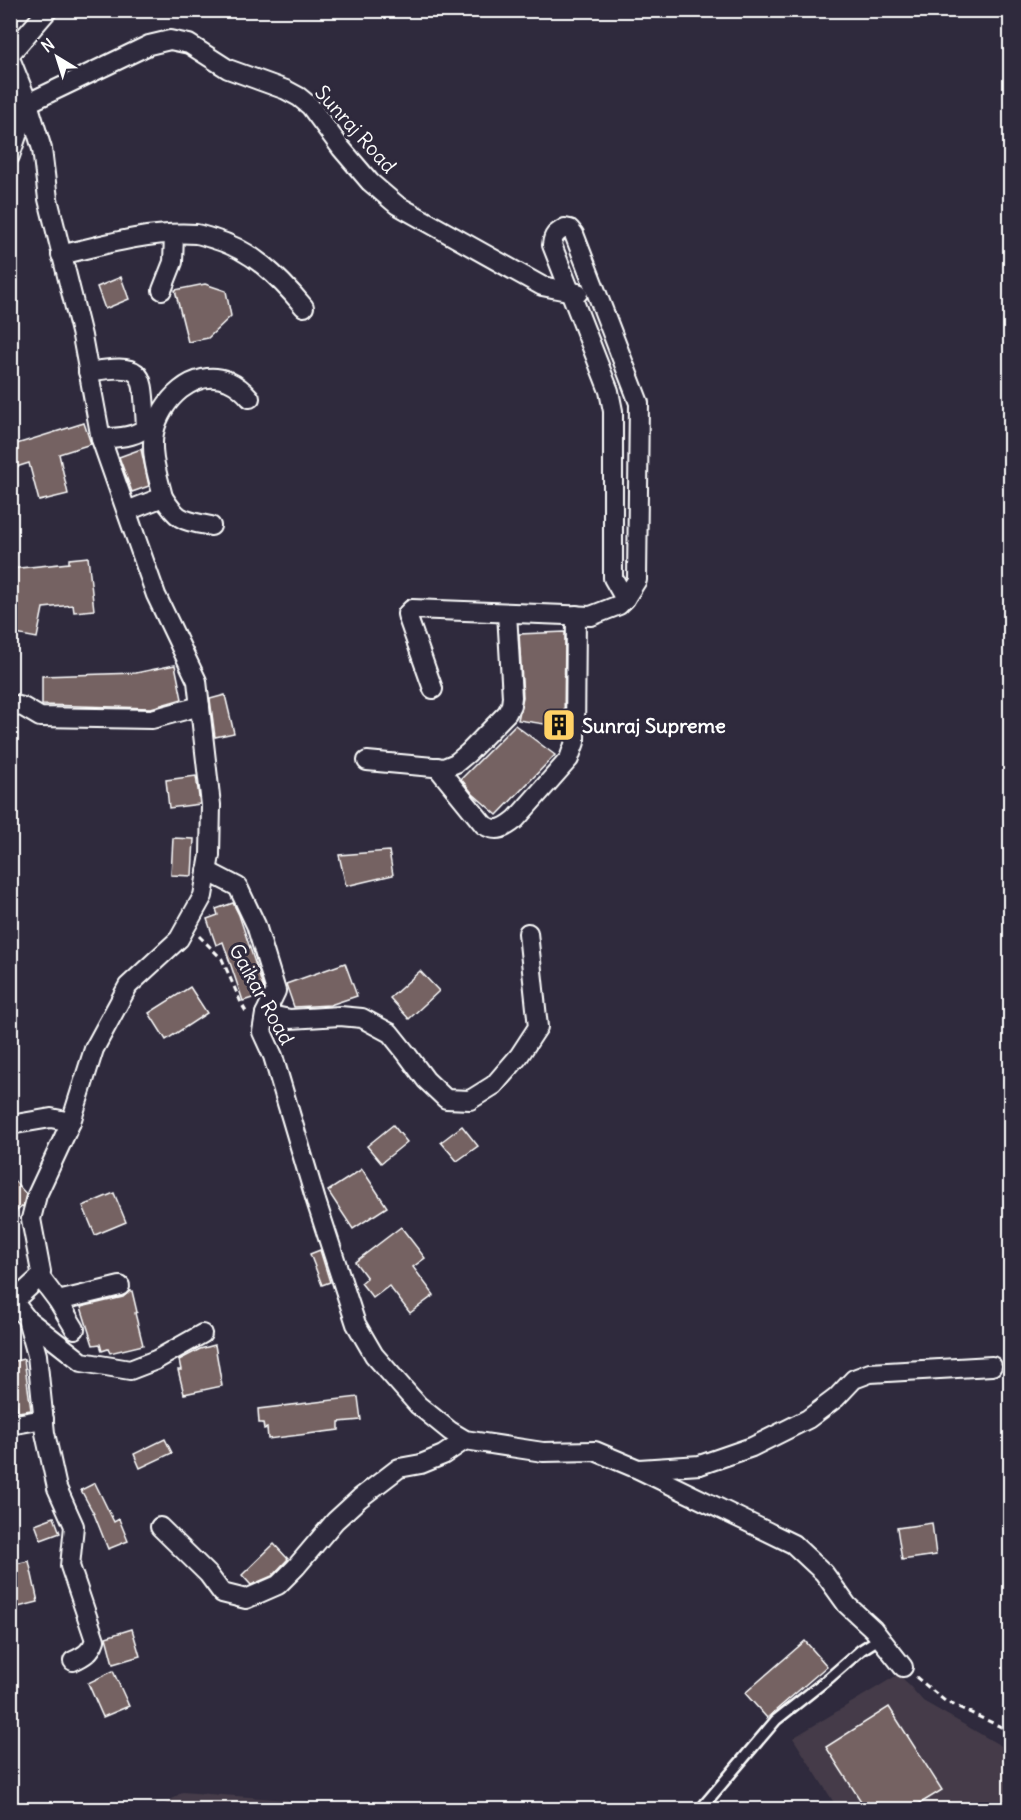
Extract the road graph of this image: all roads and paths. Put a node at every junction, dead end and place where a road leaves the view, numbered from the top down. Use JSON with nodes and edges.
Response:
{"nodes":[{"id":1,"x":48,"y":10,"type":"edge"},
{"id":2,"x":10,"y":56,"type":"edge"},
{"id":3,"x":28,"y":103,"type":"junction"},
{"id":4,"x":10,"y":156,"type":"edge"},
{"id":5,"x":174,"y":235,"type":"junction"},
{"id":6,"x":61,"y":255,"type":"junction"},
{"id":7,"x":162,"y":290,"type":"dead end"},
{"id":8,"x":570,"y":292,"type":"junction"},
{"id":9,"x":598,"y":297,"type":"junction"},
{"id":10,"x":304,"y":307,"type":"dead end"},
{"id":11,"x":88,"y":372,"type":"junction"},
{"id":12,"x":632,"y":383,"type":"junction"},
{"id":13,"x":609,"y":391,"type":"junction"},
{"id":14,"x":250,"y":398,"type":"dead end"},
{"id":15,"x":639,"y":425,"type":"junction"},
{"id":16,"x":613,"y":426,"type":"junction"},
{"id":17,"x":101,"y":439,"type":"junction"},
{"id":18,"x":163,"y":497,"type":"junction"},
{"id":19,"x":127,"y":511,"type":"junction"},
{"id":20,"x":211,"y":526,"type":"dead end"},
{"id":21,"x":625,"y":599,"type":"junction"},
{"id":22,"x":507,"y":613,"type":"junction"},
{"id":23,"x":576,"y":615,"type":"junction"},
{"id":24,"x":433,"y":689,"type":"dead end"},
{"id":25,"x":10,"y":704,"type":"edge"},
{"id":26,"x":200,"y":706,"type":"junction"},
{"id":27,"x":367,"y":761,"type":"dead end"},
{"id":28,"x":437,"y":767,"type":"junction"},
{"id":29,"x":207,"y":871,"type":"junction"},
{"id":30,"x":187,"y":924,"type":"junction"},
{"id":31,"x":528,"y":933,"type":"dead end"},
{"id":32,"x":265,"y":1014,"type":"junction"},
{"id":33,"x":262,"y":1032,"type":"junction"},
{"id":34,"x":71,"y":1122,"type":"junction"},
{"id":35,"x":10,"y":1125,"type":"edge"},
{"id":36,"x":40,"y":1277,"type":"junction"},
{"id":37,"x":120,"y":1286,"type":"dead end"},
{"id":38,"x":12,"y":1299,"type":"edge"},
{"id":39,"x":58,"y":1301,"type":"junction"},
{"id":40,"x":27,"y":1319,"type":"junction"},
{"id":41,"x":75,"y":1329,"type":"dead end"},
{"id":42,"x":202,"y":1334,"type":"dead end"},
{"id":43,"x":992,"y":1366,"type":"dead end"},
{"id":44,"x":44,"y":1419,"type":"junction"},
{"id":45,"x":10,"y":1425,"type":"edge"},
{"id":46,"x":465,"y":1440,"type":"junction"},
{"id":47,"x":638,"y":1469,"type":"junction"},
{"id":48,"x":160,"y":1527,"type":"dead end"},
{"id":49,"x":880,"y":1638,"type":"junction"},
{"id":50,"x":73,"y":1661,"type":"dead end"},
{"id":51,"x":903,"y":1667,"type":"joint"},
{"id":52,"x":1011,"y":1731,"type":"edge"},
{"id":53,"x":704,"y":1805,"type":"dead end"}],
"edges":[{"from":1,"to":2,"type":"street"},
{"from":2,"to":3,"type":"street"},
{"from":3,"to":4,"type":"street"},
{"from":3,"to":6,"type":"street"},
{"from":3,"to":8,"type":"street","name":"Sunraj Road"},
{"from":5,"to":6,"type":"street"},
{"from":5,"to":7,"type":"street"},
{"from":5,"to":10,"type":"street"},
{"from":6,"to":11,"type":"street"},
{"from":8,"to":9,"type":"street","name":"Sunraj Road"},
{"from":8,"to":9,"type":"street"},
{"from":8,"to":13,"type":"street"},
{"from":9,"to":12,"type":"street"},
{"from":11,"to":17,"type":"street"},
{"from":11,"to":17,"type":"street"},
{"from":12,"to":13,"type":"street"},
{"from":12,"to":15,"type":"street"},
{"from":13,"to":16,"type":"street"},
{"from":14,"to":18,"type":"street"},
{"from":15,"to":16,"type":"street"},
{"from":15,"to":21,"type":"street"},
{"from":16,"to":21,"type":"street"},
{"from":17,"to":19,"type":"street"},
{"from":18,"to":19,"type":"street"},
{"from":18,"to":20,"type":"street"},
{"from":19,"to":26,"type":"street"},
{"from":21,"to":23,"type":"street"},
{"from":22,"to":23,"type":"street"},
{"from":22,"to":24,"type":"street"},
{"from":22,"to":28,"type":"street"},
{"from":23,"to":28,"type":"street"},
{"from":25,"to":26,"type":"street"},
{"from":26,"to":29,"type":"street"},
{"from":27,"to":28,"type":"street"},
{"from":29,"to":30,"type":"street"},
{"from":29,"to":32,"type":"street"},
{"from":30,"to":33,"type":"path","name":"Gaikar Road"},
{"from":30,"to":34,"type":"street"},
{"from":31,"to":32,"type":"street"},
{"from":32,"to":33,"type":"street"},
{"from":33,"to":46,"type":"street","name":"Gaikar Road"},
{"from":34,"to":35,"type":"street"},
{"from":34,"to":36,"type":"street"},
{"from":36,"to":38,"type":"street"},
{"from":36,"to":39,"type":"street"},
{"from":37,"to":39,"type":"street"},
{"from":38,"to":40,"type":"street"},
{"from":39,"to":41,"type":"street"},
{"from":40,"to":42,"type":"street"},
{"from":40,"to":44,"type":"street"},
{"from":43,"to":47,"type":"street"},
{"from":44,"to":45,"type":"street"},
{"from":44,"to":50,"type":"street"},
{"from":46,"to":47,"type":"street"},
{"from":46,"to":48,"type":"street"},
{"from":47,"to":49,"type":"street"},
{"from":49,"to":51,"type":"street"},
{"from":49,"to":53,"type":"lane"},
{"from":51,"to":52,"type":"path"}]}
